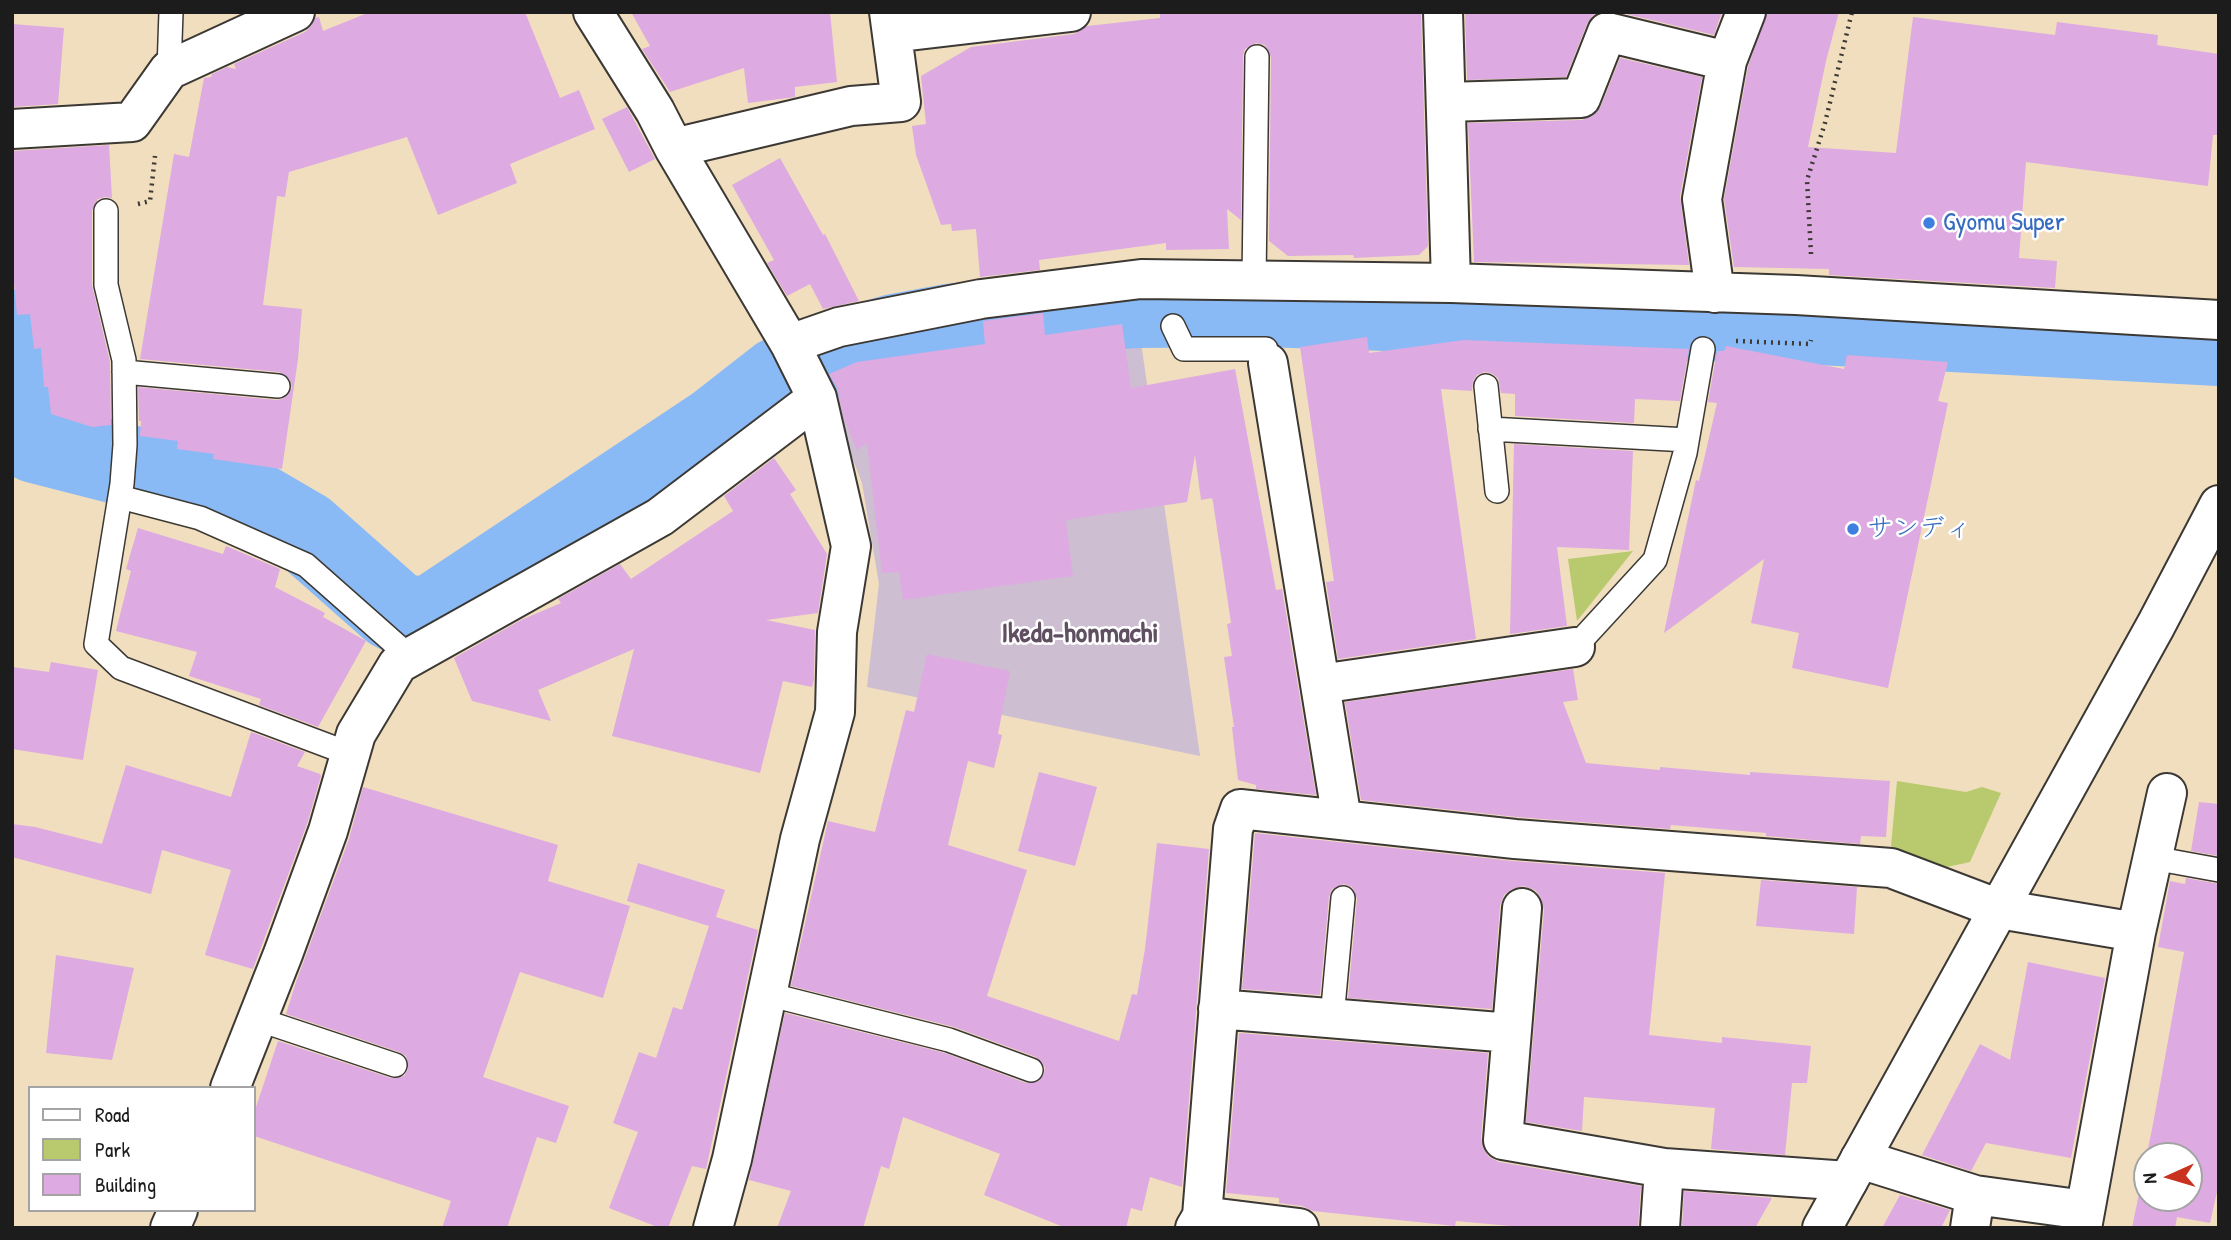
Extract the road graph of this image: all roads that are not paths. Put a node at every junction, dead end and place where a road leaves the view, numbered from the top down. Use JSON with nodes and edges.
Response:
{"nodes":[{"id":1,"x":171,"y":12,"type":"edge"},
{"id":2,"x":295,"y":12,"type":"edge"},
{"id":3,"x":593,"y":12,"type":"edge"},
{"id":4,"x":1070,"y":12,"type":"edge"},
{"id":5,"x":1443,"y":12,"type":"edge"},
{"id":6,"x":1746,"y":12,"type":"edge"},
{"id":7,"x":891,"y":23,"type":"edge"},
{"id":8,"x":1257,"y":57,"type":"dead end"},
{"id":9,"x":1727,"y":61,"type":"junction"},
{"id":10,"x":169,"y":70,"type":"junction"},
{"id":11,"x":1446,"y":102,"type":"junction"},
{"id":12,"x":12,"y":129,"type":"edge"},
{"id":13,"x":674,"y":148,"type":"junction"},
{"id":14,"x":106,"y":211,"type":"dead end"},
{"id":15,"x":1254,"y":280,"type":"junction"},
{"id":16,"x":1451,"y":283,"type":"junction"},
{"id":17,"x":1715,"y":293,"type":"junction"},
{"id":18,"x":2219,"y":320,"type":"edge"},
{"id":19,"x":1173,"y":326,"type":"dead end"},
{"id":20,"x":1703,"y":349,"type":"road end"},
{"id":21,"x":1268,"y":363,"type":"joint"},
{"id":22,"x":802,"y":368,"type":"junction"},
{"id":23,"x":124,"y":372,"type":"junction"},
{"id":24,"x":278,"y":386,"type":"dead end"},
{"id":25,"x":1486,"y":386,"type":"dead end"},
{"id":26,"x":1490,"y":429,"type":"junction"},
{"id":27,"x":1687,"y":440,"type":"junction"},
{"id":28,"x":121,"y":491,"type":"junction"},
{"id":29,"x":1497,"y":491,"type":"dead end"},
{"id":30,"x":2219,"y":506,"type":"edge"},
{"id":31,"x":1575,"y":647,"type":"joint"},
{"id":32,"x":410,"y":657,"type":"junction"},
{"id":33,"x":1320,"y":684,"type":"junction"},
{"id":34,"x":350,"y":754,"type":"junction"},
{"id":35,"x":2167,"y":793,"type":"dead end"},
{"id":36,"x":1342,"y":820,"type":"junction"},
{"id":37,"x":2153,"y":858,"type":"junction"},
{"id":38,"x":2219,"y":870,"type":"edge"},
{"id":39,"x":1343,"y":898,"type":"dead end"},
{"id":40,"x":1522,"y":908,"type":"dead end"},
{"id":41,"x":1999,"y":909,"type":"junction"},
{"id":42,"x":2136,"y":932,"type":"junction"},
{"id":43,"x":767,"y":994,"type":"junction"},
{"id":44,"x":1218,"y":1009,"type":"junction"},
{"id":45,"x":1332,"y":1018,"type":"junction"},
{"id":46,"x":257,"y":1019,"type":"junction"},
{"id":47,"x":1511,"y":1033,"type":"junction"},
{"id":48,"x":395,"y":1065,"type":"dead end"},
{"id":49,"x":1031,"y":1069,"type":"dead end"},
{"id":50,"x":230,"y":1086,"type":"edge"},
{"id":51,"x":1664,"y":1168,"type":"junction"},
{"id":52,"x":1854,"y":1170,"type":"junction"},
{"id":53,"x":1972,"y":1211,"type":"edge"},
{"id":54,"x":177,"y":1212,"type":"edge"},
{"id":55,"x":2083,"y":1219,"type":"edge"},
{"id":56,"x":1198,"y":1222,"type":"edge"},
{"id":57,"x":170,"y":1228,"type":"edge"},
{"id":58,"x":713,"y":1228,"type":"edge"},
{"id":59,"x":1299,"y":1228,"type":"edge"},
{"id":60,"x":1660,"y":1228,"type":"edge"},
{"id":61,"x":1822,"y":1228,"type":"edge"}],
"edges":[{"from":1,"to":10,"type":"lane"},
{"from":2,"to":10,"type":"street"},
{"from":3,"to":13,"type":"street"},
{"from":4,"to":7,"type":"street"},
{"from":5,"to":11,"type":"street"},
{"from":6,"to":9,"type":"street"},
{"from":7,"to":13,"type":"street"},
{"from":8,"to":15,"type":"lane"},
{"from":9,"to":11,"type":"street"},
{"from":9,"to":17,"type":"street"},
{"from":10,"to":12,"type":"street"},
{"from":11,"to":16,"type":"street"},
{"from":13,"to":22,"type":"street"},
{"from":14,"to":23,"type":"lane"},
{"from":15,"to":16,"type":"street"},
{"from":15,"to":22,"type":"street"},
{"from":16,"to":17,"type":"street"},
{"from":17,"to":18,"type":"street"},
{"from":19,"to":21,"type":"lane"},
{"from":20,"to":27,"type":"lane"},
{"from":21,"to":33,"type":"street"},
{"from":22,"to":32,"type":"street"},
{"from":22,"to":43,"type":"street"},
{"from":23,"to":24,"type":"lane"},
{"from":23,"to":28,"type":"lane"},
{"from":25,"to":26,"type":"lane"},
{"from":26,"to":27,"type":"lane"},
{"from":26,"to":29,"type":"lane"},
{"from":27,"to":31,"type":"lane"},
{"from":28,"to":32,"type":"lane"},
{"from":28,"to":34,"type":"lane"},
{"from":30,"to":41,"type":"street"},
{"from":31,"to":33,"type":"street"},
{"from":32,"to":34,"type":"street"},
{"from":33,"to":36,"type":"street"},
{"from":34,"to":46,"type":"street"},
{"from":35,"to":37,"type":"street"},
{"from":36,"to":41,"type":"street"},
{"from":36,"to":44,"type":"street"},
{"from":37,"to":38,"type":"lane"},
{"from":37,"to":42,"type":"street"},
{"from":39,"to":45,"type":"lane"},
{"from":40,"to":47,"type":"street"},
{"from":41,"to":42,"type":"street"},
{"from":41,"to":52,"type":"street"},
{"from":42,"to":55,"type":"street"},
{"from":43,"to":49,"type":"lane"},
{"from":43,"to":58,"type":"street"},
{"from":44,"to":45,"type":"street"},
{"from":44,"to":56,"type":"street"},
{"from":45,"to":47,"type":"street"},
{"from":46,"to":48,"type":"lane"},
{"from":46,"to":50,"type":"street"},
{"from":47,"to":51,"type":"street"},
{"from":51,"to":52,"type":"street"},
{"from":51,"to":60,"type":"street"},
{"from":52,"to":53,"type":"street"},
{"from":52,"to":61,"type":"street"},
{"from":53,"to":55,"type":"street"},
{"from":54,"to":57,"type":"street"},
{"from":56,"to":59,"type":"street"}]}
